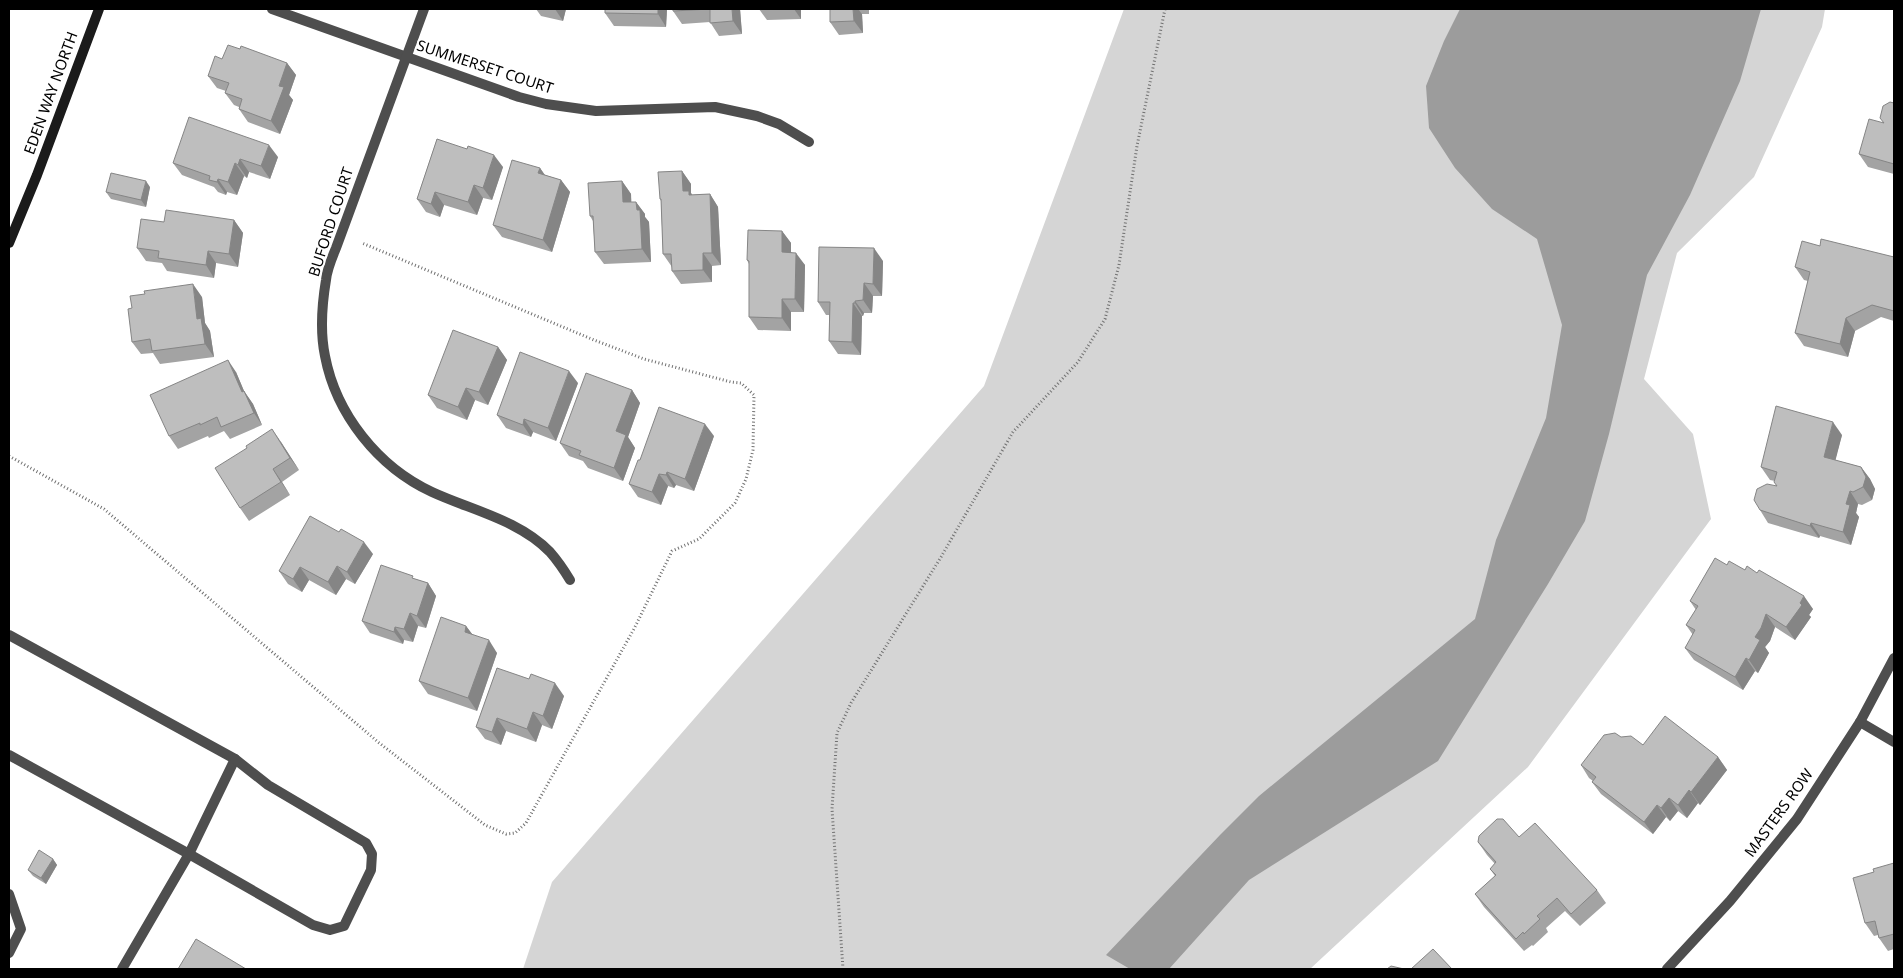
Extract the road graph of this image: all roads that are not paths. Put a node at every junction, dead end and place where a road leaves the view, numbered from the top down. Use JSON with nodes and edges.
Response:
{"nodes":[{"id":1,"x":99,"y":9,"type":"edge"},
{"id":2,"x":272,"y":9,"type":"edge"},
{"id":3,"x":424,"y":9,"type":"edge"},
{"id":4,"x":405,"y":57,"type":"junction"},
{"id":5,"x":809,"y":142,"type":"dead end"},
{"id":6,"x":9,"y":243,"type":"edge"},
{"id":7,"x":570,"y":580,"type":"dead end"},
{"id":8,"x":9,"y":635,"type":"edge"},
{"id":9,"x":1894,"y":658,"type":"edge"},
{"id":10,"x":1860,"y":722,"type":"junction"},
{"id":11,"x":1894,"y":742,"type":"edge"},
{"id":12,"x":9,"y":756,"type":"edge"},
{"id":13,"x":235,"y":759,"type":"junction"},
{"id":14,"x":189,"y":854,"type":"junction"},
{"id":15,"x":9,"y":894,"type":"edge"},
{"id":16,"x":9,"y":953,"type":"edge"},
{"id":17,"x":122,"y":969,"type":"edge"},
{"id":18,"x":1667,"y":969,"type":"edge"}],
"edges":[{"from":1,"to":6,"type":"street","name":"EDEN WAY NORTH"},
{"from":2,"to":4,"type":"street","name":"SUMMERSET COURT"},
{"from":3,"to":4,"type":"street","name":"BUFORD COURT"},
{"from":4,"to":5,"type":"street","name":"SUMMERSET COURT"},
{"from":4,"to":7,"type":"street","name":"BUFORD COURT"},
{"from":8,"to":13,"type":"street"},
{"from":9,"to":10,"type":"street","name":"MASTERS ROW"},
{"from":10,"to":11,"type":"street"},
{"from":10,"to":18,"type":"street","name":"MASTERS ROW"},
{"from":12,"to":14,"type":"street"},
{"from":13,"to":14,"type":"street"},
{"from":13,"to":14,"type":"street"},
{"from":14,"to":17,"type":"street"},
{"from":15,"to":16,"type":"street"}]}
